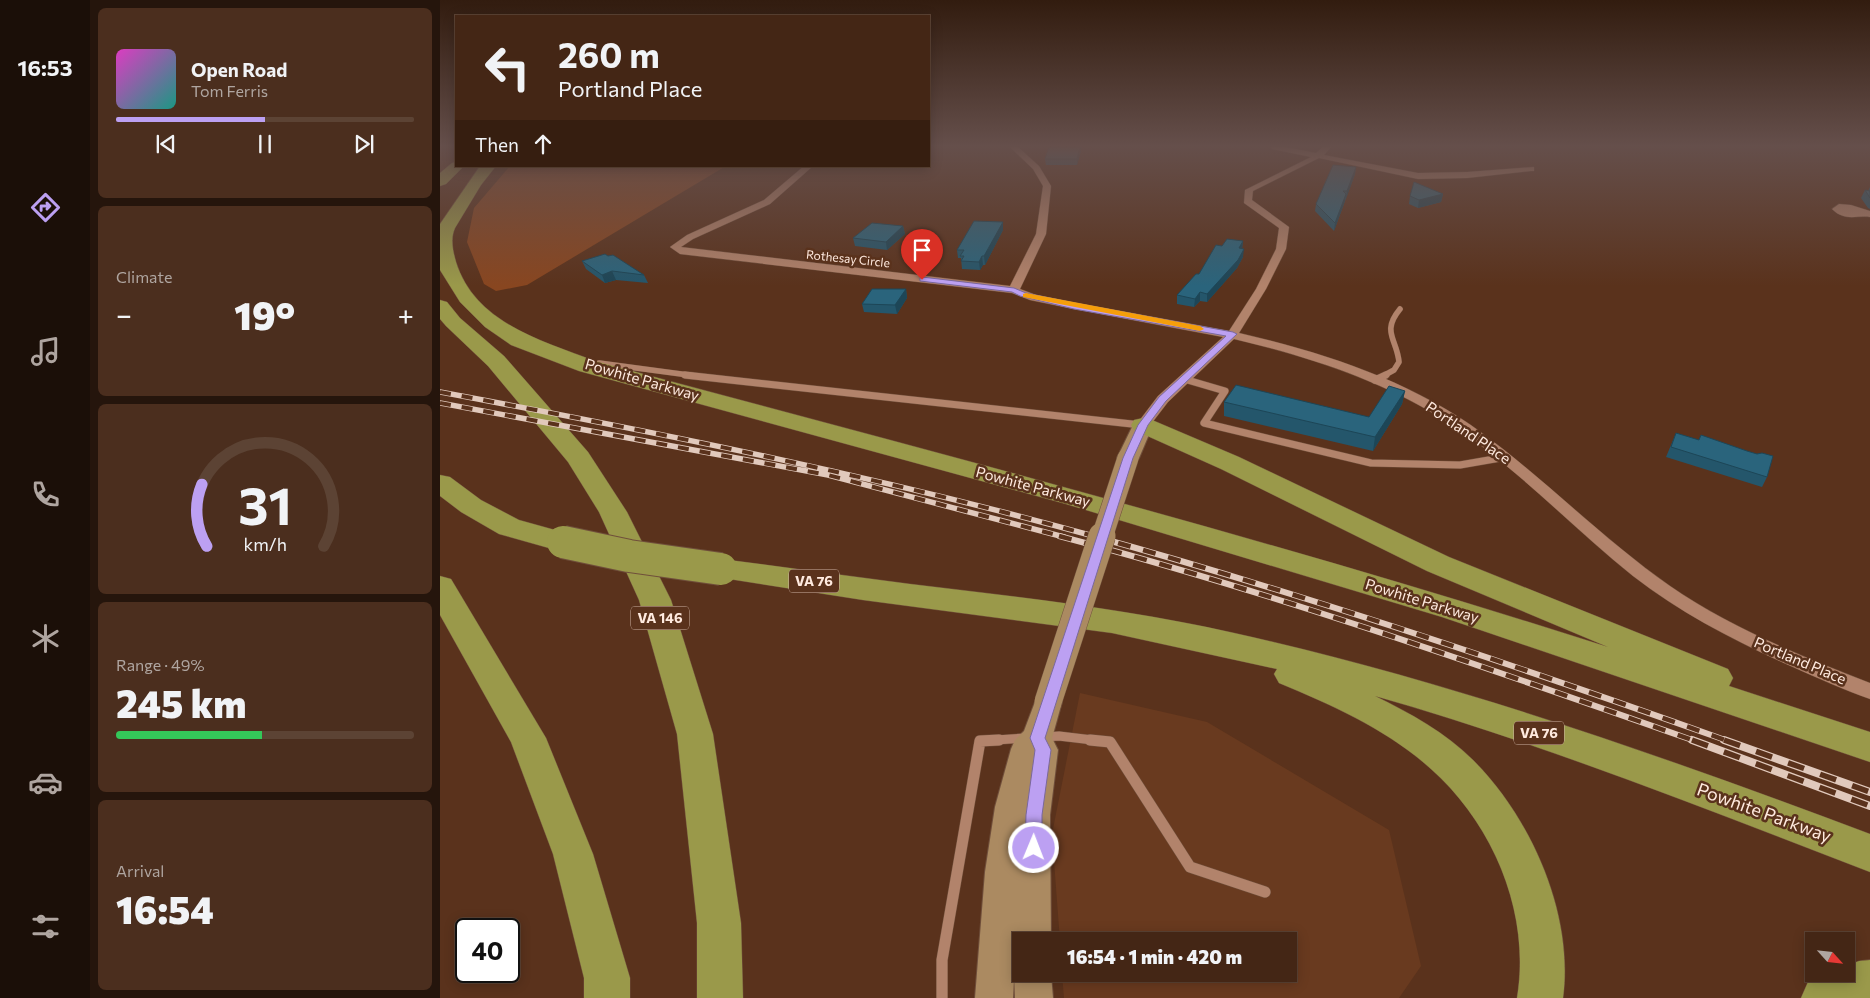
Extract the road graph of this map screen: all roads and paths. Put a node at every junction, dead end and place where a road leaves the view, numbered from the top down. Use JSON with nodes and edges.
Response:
{"nodes":[{"id":1,"x":456,"y":194,"type":"edge"},
{"id":2,"x":464,"y":194,"type":"edge"},
{"id":3,"x":777,"y":194,"type":"edge"},
{"id":4,"x":1046,"y":194,"type":"edge"},
{"id":5,"x":1248,"y":194,"type":"edge"},
{"id":6,"x":440,"y":213,"type":"edge"},
{"id":7,"x":1014,"y":290,"type":"junction"},
{"id":8,"x":440,"y":306,"type":"edge"},
{"id":9,"x":1400,"y":309,"type":"dead end"},
{"id":10,"x":1233,"y":334,"type":"junction"},
{"id":11,"x":560,"y":355,"type":"junction"},
{"id":12,"x":1184,"y":379,"type":"junction"},
{"id":13,"x":1375,"y":380,"type":"junction"},
{"id":14,"x":1143,"y":425,"type":"junction"},
{"id":15,"x":1506,"y":457,"type":"junction"},
{"id":16,"x":440,"y":483,"type":"edge"},
{"id":17,"x":440,"y":587,"type":"edge"},
{"id":18,"x":1199,"y":639,"type":"junction"},
{"id":19,"x":1870,"y":691,"type":"edge"},
{"id":20,"x":1037,"y":738,"type":"junction"},
{"id":21,"x":1870,"y":741,"type":"edge"},
{"id":22,"x":1870,"y":747,"type":"edge"},
{"id":23,"x":1870,"y":853,"type":"edge"},
{"id":24,"x":1265,"y":892,"type":"dead end"},
{"id":25,"x":1033,"y":932,"type":"edge"},
{"id":26,"x":1034,"y":982,"type":"edge"},
{"id":27,"x":1870,"y":982,"type":"edge"},
{"id":28,"x":608,"y":998,"type":"edge"},
{"id":29,"x":720,"y":998,"type":"edge"},
{"id":30,"x":942,"y":998,"type":"edge"},
{"id":31,"x":994,"y":998,"type":"edge"},
{"id":32,"x":1034,"y":998,"type":"edge"},
{"id":33,"x":1540,"y":998,"type":"edge"},
{"id":34,"x":1824,"y":998,"type":"edge"}],
"edges":[{"from":1,"to":6,"type":"highway"},
{"from":2,"to":11,"type":"highway","name":"Powhite Parkway"},
{"from":3,"to":7,"type":"street","name":"Rothesay Circle"},
{"from":4,"to":7,"type":"street"},
{"from":5,"to":10,"type":"street"},
{"from":7,"to":10,"type":"street","name":"Portland Place"},
{"from":8,"to":29,"type":"highway","number":"VA 146"},
{"from":9,"to":13,"type":"lane"},
{"from":10,"to":12,"type":"street"},
{"from":10,"to":13,"type":"street","name":"Portland Place"},
{"from":11,"to":14,"type":"lane"},
{"from":11,"to":22,"type":"highway","name":"Powhite Parkway"},
{"from":12,"to":14,"type":"street"},
{"from":12,"to":15,"type":"lane"},
{"from":13,"to":15,"type":"street","name":"Portland Place"},
{"from":14,"to":20,"type":"street","bridge":true},
{"from":14,"to":21,"type":"highway"},
{"from":15,"to":19,"type":"street","name":"Portland Place"},
{"from":16,"to":18,"type":"highway","name":"Powhite Parkway","number":"VA 76","bridge":true},
{"from":17,"to":28,"type":"highway"},
{"from":18,"to":23,"type":"highway","name":"Powhite Parkway","number":"VA 76"},
{"from":18,"to":33,"type":"highway"},
{"from":20,"to":24,"type":"lane"},
{"from":20,"to":25,"type":"street"},
{"from":20,"to":30,"type":"lane"},
{"from":20,"to":31,"type":"street"},
{"from":26,"to":32,"type":"street"},
{"from":27,"to":34,"type":"highway"}]}
